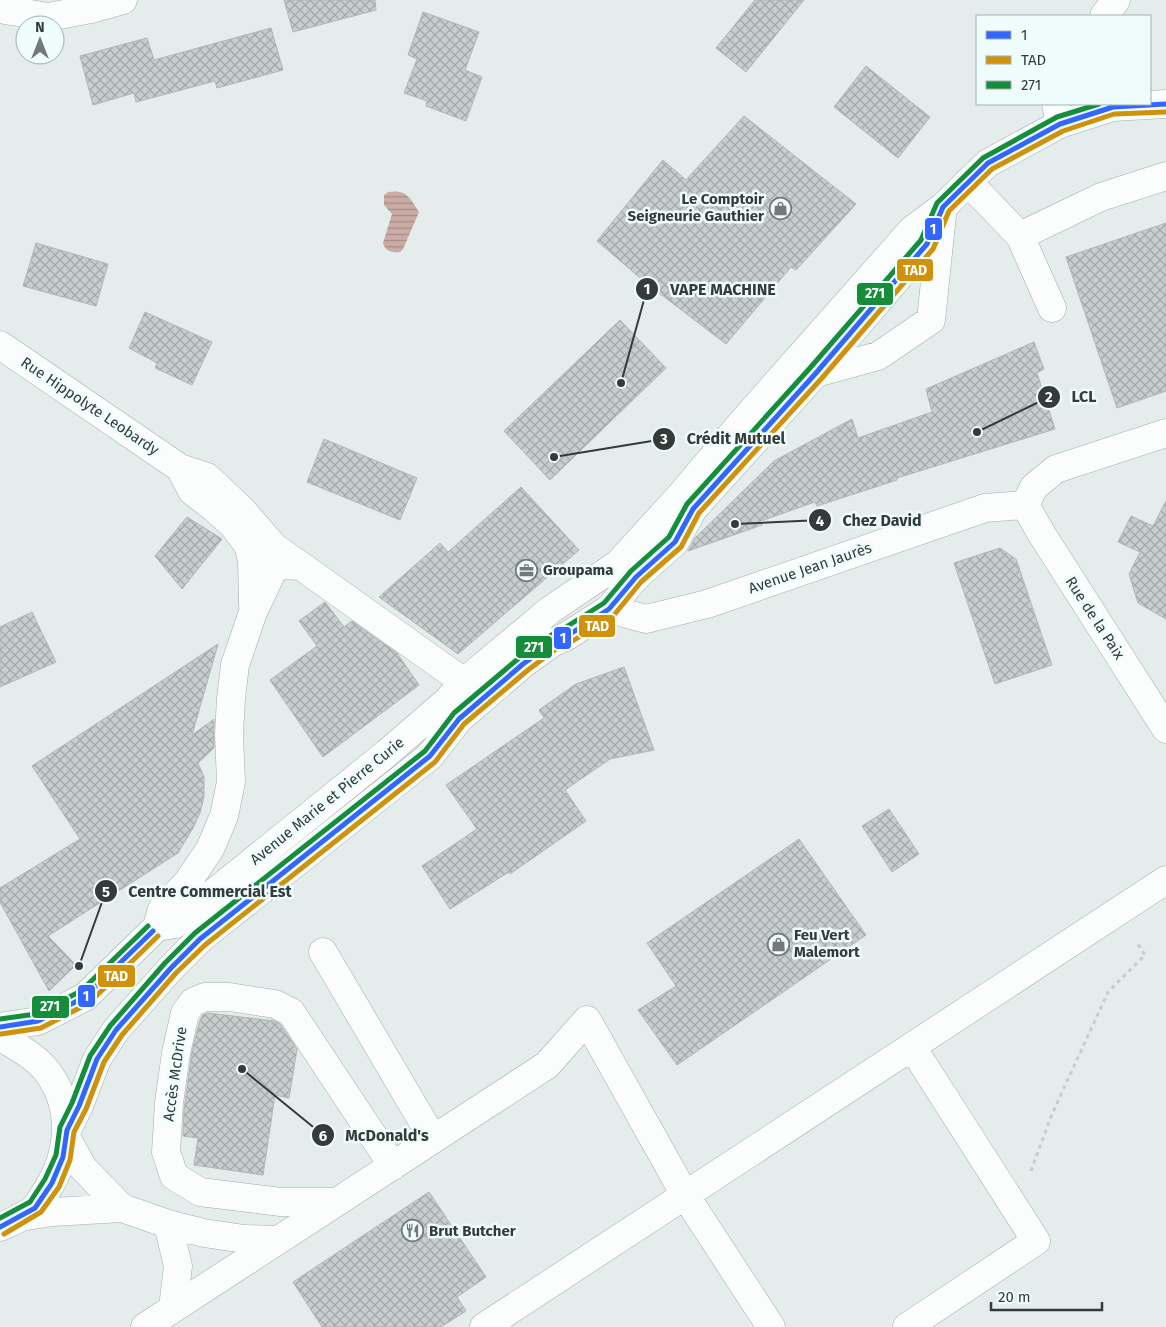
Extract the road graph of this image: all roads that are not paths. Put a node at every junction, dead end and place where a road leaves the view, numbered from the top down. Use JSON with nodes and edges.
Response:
{"nodes":[{"id":1,"x":123,"y":0,"type":"edge"},
{"id":2,"x":1116,"y":0,"type":"edge"},
{"id":3,"x":0,"y":9,"type":"edge"},
{"id":4,"x":1105,"y":15,"type":"edge"},
{"id":5,"x":1166,"y":104,"type":"edge"},
{"id":6,"x":1148,"y":105,"type":"edge"},
{"id":7,"x":1151,"y":105,"type":"edge"},
{"id":8,"x":1058,"y":114,"type":"edge"},
{"id":9,"x":1166,"y":176,"type":"edge"},
{"id":10,"x":968,"y":182,"type":"junction"},
{"id":11,"x":943,"y":207,"type":"junction"},
{"id":12,"x":1020,"y":236,"type":"junction"},
{"id":13,"x":1052,"y":308,"type":"dead end"},
{"id":14,"x":0,"y":345,"type":"edge"},
{"id":15,"x":816,"y":373,"type":"junction"},
{"id":16,"x":1166,"y":433,"type":"edge"},
{"id":17,"x":180,"y":468,"type":"junction"},
{"id":18,"x":1025,"y":505,"type":"junction"},
{"id":19,"x":301,"y":566,"type":"junction"},
{"id":20,"x":627,"y":570,"type":"junction"},
{"id":21,"x":609,"y":609,"type":"junction"},
{"id":22,"x":253,"y":612,"type":"junction"},
{"id":23,"x":464,"y":682,"type":"junction"},
{"id":24,"x":1166,"y":729,"type":"edge"},
{"id":25,"x":1166,"y":880,"type":"edge"},
{"id":26,"x":158,"y":927,"type":"junction"},
{"id":27,"x":323,"y":952,"type":"dead end"},
{"id":28,"x":0,"y":1027,"type":"edge"},
{"id":29,"x":0,"y":1038,"type":"edge"},
{"id":30,"x":912,"y":1047,"type":"junction"},
{"id":31,"x":67,"y":1134,"type":"junction"},
{"id":32,"x":433,"y":1139,"type":"junction"},
{"id":33,"x":393,"y":1166,"type":"junction"},
{"id":34,"x":685,"y":1195,"type":"junction"},
{"id":35,"x":336,"y":1202,"type":"junction"},
{"id":36,"x":122,"y":1208,"type":"junction"},
{"id":37,"x":10,"y":1222,"type":"edge"},
{"id":38,"x":168,"y":1224,"type":"junction"},
{"id":39,"x":278,"y":1240,"type":"junction"},
{"id":40,"x":173,"y":1308,"type":"junction"},
{"id":41,"x":146,"y":1327,"type":"edge"},
{"id":42,"x":484,"y":1327,"type":"edge"},
{"id":43,"x":771,"y":1327,"type":"edge"},
{"id":44,"x":907,"y":1327,"type":"edge"}],
"edges":[{"from":1,"to":3,"type":"main road"},
{"from":2,"to":4,"type":"main road"},
{"from":5,"to":7,"type":"main road"},
{"from":6,"to":8,"type":"main road"},
{"from":8,"to":10,"type":"main road"},
{"from":9,"to":12,"type":"main road"},
{"from":10,"to":11,"type":"main road"},
{"from":10,"to":12,"type":"main road"},
{"from":11,"to":15,"type":"main road"},
{"from":11,"to":15,"type":"main road"},
{"from":11,"to":20,"type":"main road"},
{"from":12,"to":13,"type":"main road"},
{"from":14,"to":17,"type":"main road","name":"Rue Hippolyte Leobardy"},
{"from":15,"to":20,"type":"main road"},
{"from":16,"to":18,"type":"main road"},
{"from":17,"to":19,"type":"main road","name":"Rue Hippolyte Leobardy"},
{"from":17,"to":22,"type":"main road","name":"Rue Hippolyte Leobardy"},
{"from":18,"to":21,"type":"main road","name":"Avenue Jean Jaurès"},
{"from":18,"to":24,"type":"main road","name":"Rue de la Paix"},
{"from":19,"to":22,"type":"main road","name":"Rue Hippolyte Leobardy"},
{"from":19,"to":23,"type":"main road","name":"Rue Hippolyte Leobardy"},
{"from":20,"to":21,"type":"main road","name":"Avenue Marie et Pierre Curie"},
{"from":20,"to":23,"type":"main road","name":"Avenue Marie et Pierre Curie"},
{"from":21,"to":31,"type":"main road","name":"Avenue Marie et Pierre Curie"},
{"from":22,"to":26,"type":"main road","name":"Rue Hippolyte Leobardy"},
{"from":23,"to":26,"type":"main road","name":"Avenue Marie et Pierre Curie"},
{"from":25,"to":30,"type":"main road"},
{"from":26,"to":28,"type":"main road","name":"Avenue Marie et Pierre Curie"},
{"from":27,"to":32,"type":"main road"},
{"from":29,"to":31,"type":"main road"},
{"from":30,"to":34,"type":"main road"},
{"from":30,"to":44,"type":"main road"},
{"from":31,"to":36,"type":"main road"},
{"from":31,"to":37,"type":"main road"},
{"from":32,"to":33,"type":"main road"},
{"from":32,"to":34,"type":"main road"},
{"from":33,"to":35,"type":"main road"},
{"from":33,"to":35,"type":"main road","name":"Accès McDrive"},
{"from":34,"to":42,"type":"main road"},
{"from":34,"to":43,"type":"main road"},
{"from":35,"to":39,"type":"main road"},
{"from":36,"to":37,"type":"main road"},
{"from":36,"to":38,"type":"main road"},
{"from":38,"to":39,"type":"main road"},
{"from":38,"to":40,"type":"main road"},
{"from":39,"to":40,"type":"main road"},
{"from":40,"to":41,"type":"main road"}]}
